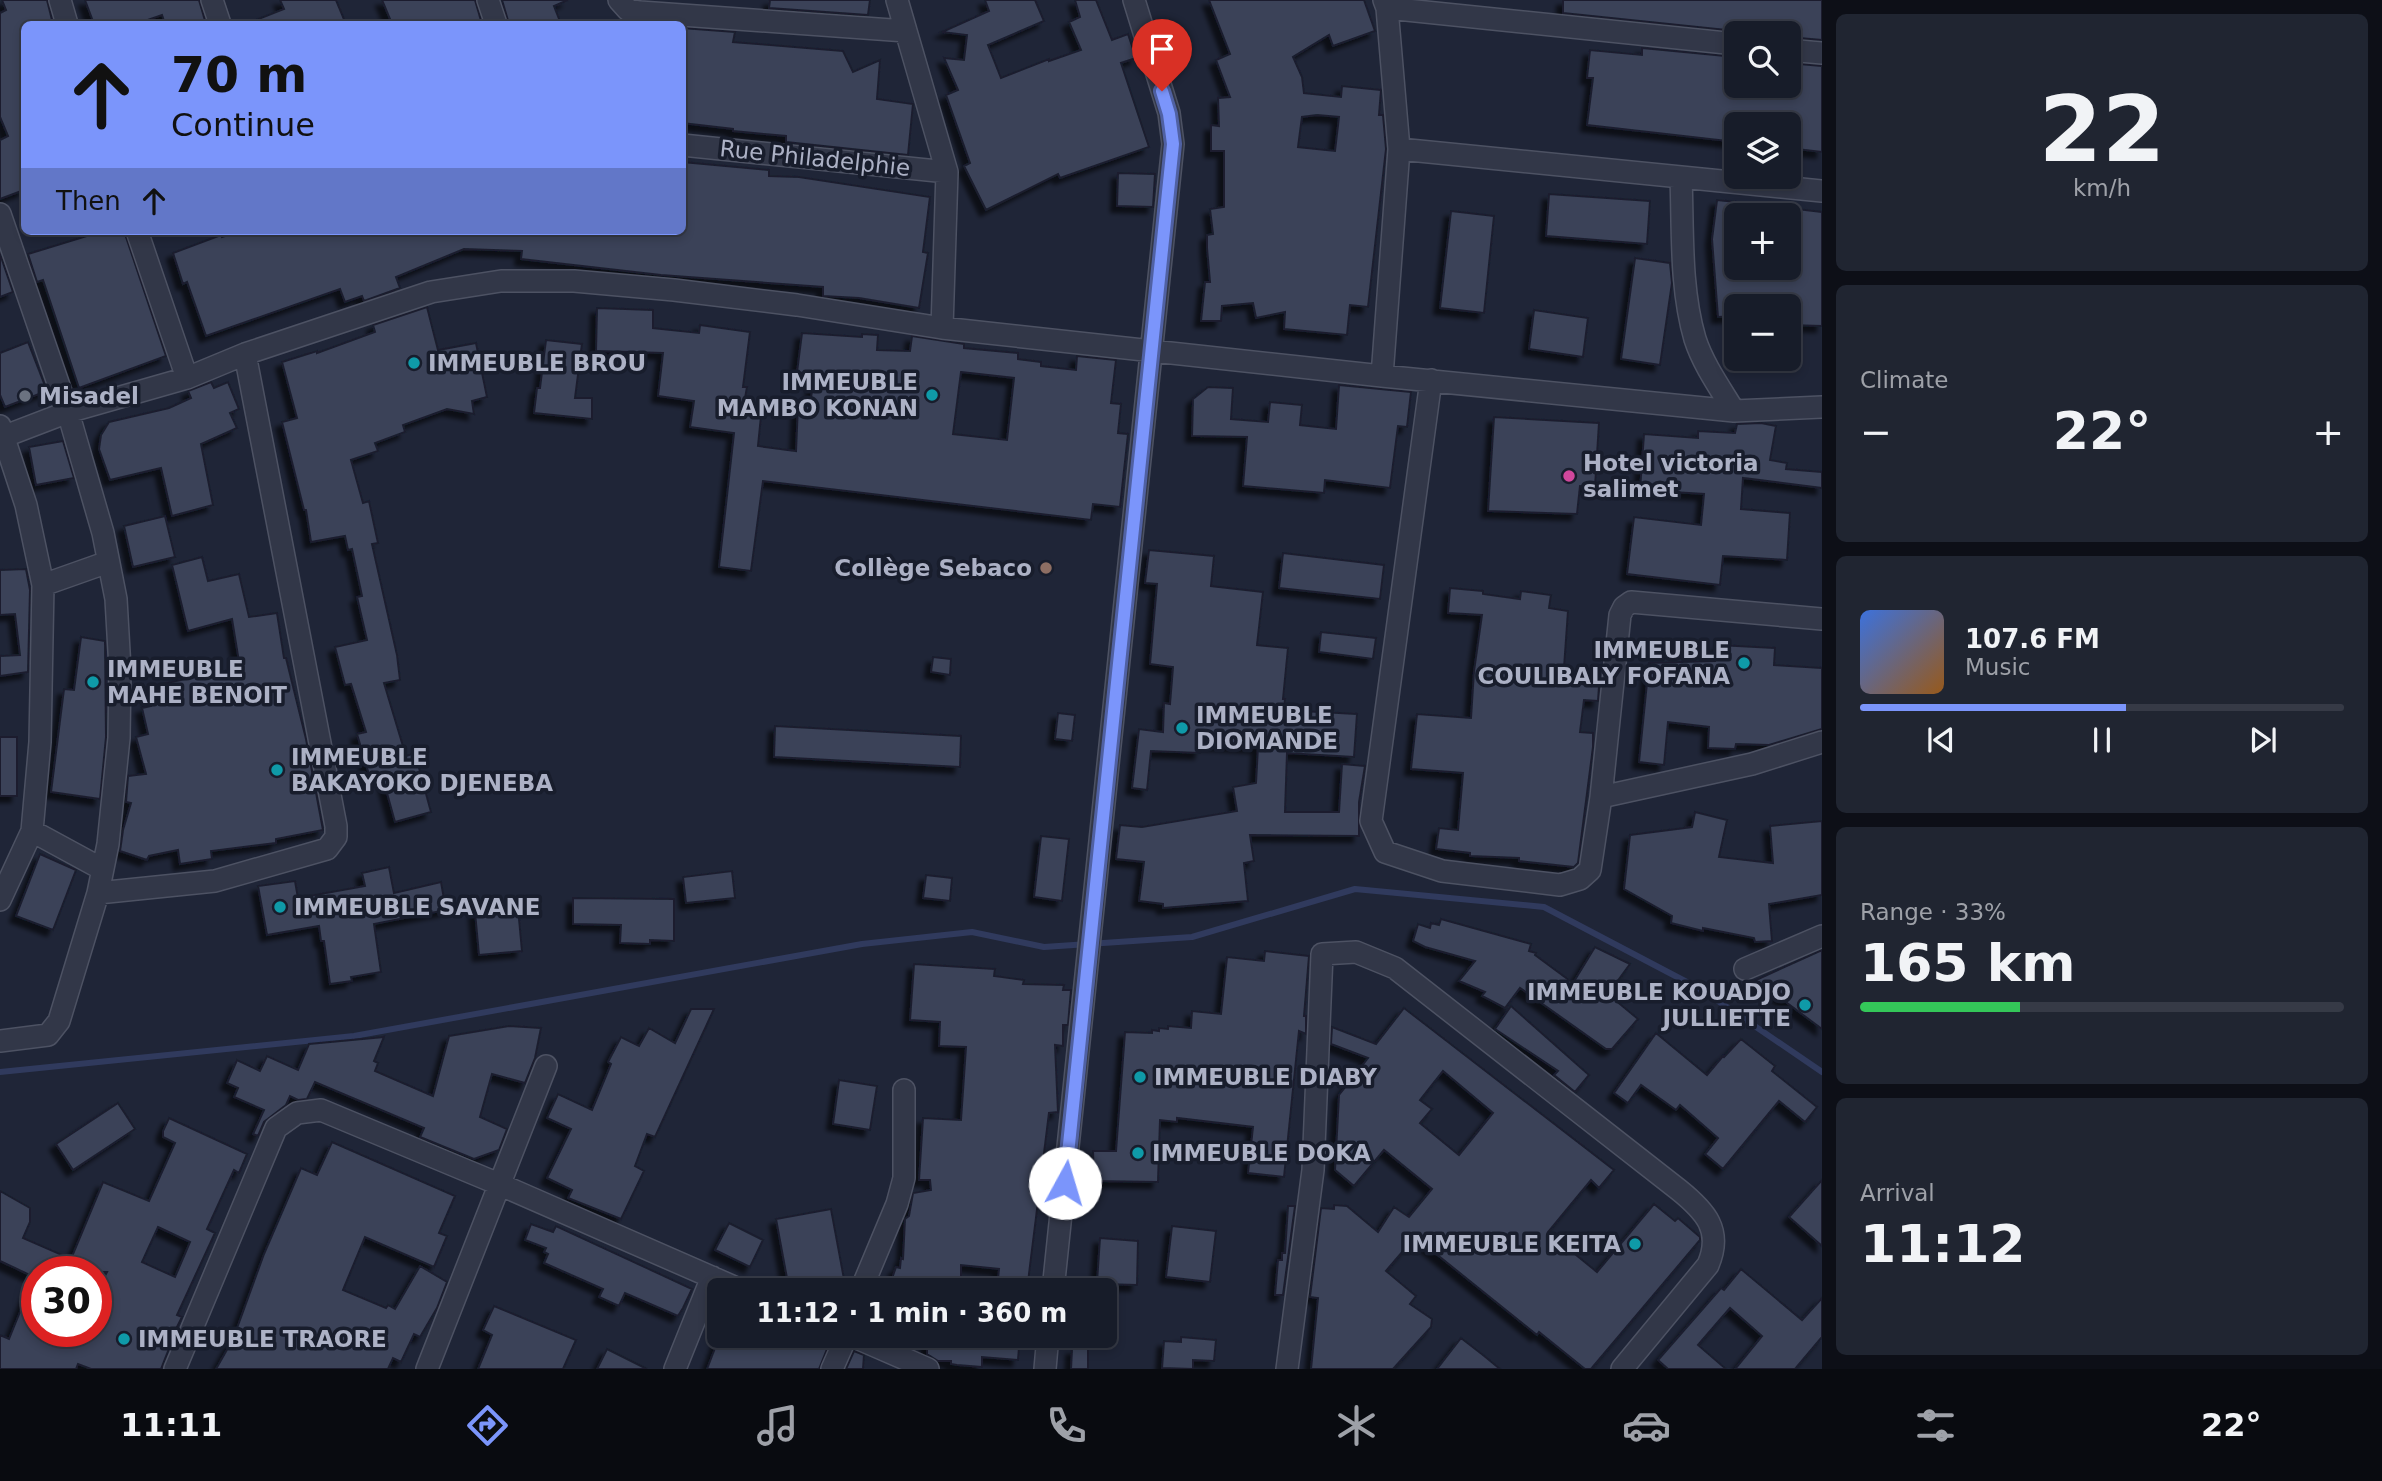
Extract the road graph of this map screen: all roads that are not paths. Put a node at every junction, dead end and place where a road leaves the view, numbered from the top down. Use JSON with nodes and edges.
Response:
{"nodes":[{"id":1,"x":60,"y":0,"type":"edge"},
{"id":2,"x":212,"y":0,"type":"edge"},
{"id":3,"x":488,"y":0,"type":"edge"},
{"id":4,"x":619,"y":0,"type":"edge"},
{"id":5,"x":897,"y":0,"type":"edge"},
{"id":6,"x":1134,"y":0,"type":"edge"},
{"id":7,"x":1386,"y":4,"type":"edge"},
{"id":8,"x":66,"y":21,"type":"edge"},
{"id":9,"x":219,"y":21,"type":"edge"},
{"id":10,"x":495,"y":21,"type":"edge"},
{"id":11,"x":906,"y":31,"type":"junction"},
{"id":12,"x":1724,"y":43,"type":"edge"},
{"id":13,"x":1801,"y":51,"type":"edge"},
{"id":14,"x":1822,"y":53,"type":"edge"},
{"id":15,"x":686,"y":145,"type":"edge"},
{"id":16,"x":1399,"y":149,"type":"junction"},
{"id":17,"x":947,"y":172,"type":"junction"},
{"id":18,"x":1681,"y":177,"type":"junction"},
{"id":19,"x":1822,"y":191,"type":"edge"},
{"id":20,"x":0,"y":214,"type":"edge"},
{"id":21,"x":137,"y":235,"type":"edge"},
{"id":22,"x":942,"y":328,"type":"junction"},
{"id":23,"x":1152,"y":350,"type":"junction"},
{"id":24,"x":245,"y":354,"type":"junction"},
{"id":25,"x":1382,"y":376,"type":"junction"},
{"id":26,"x":187,"y":378,"type":"junction"},
{"id":27,"x":1431,"y":380,"type":"junction"},
{"id":28,"x":1822,"y":407,"type":"edge"},
{"id":29,"x":1734,"y":411,"type":"junction"},
{"id":30,"x":68,"y":412,"type":"junction"},
{"id":31,"x":2,"y":433,"type":"edge"},
{"id":32,"x":108,"y":562,"type":"junction"},
{"id":33,"x":43,"y":585,"type":"junction"},
{"id":34,"x":1822,"y":619,"type":"edge"},
{"id":35,"x":1822,"y":742,"type":"edge"},
{"id":36,"x":1601,"y":797,"type":"junction"},
{"id":37,"x":32,"y":831,"type":"junction"},
{"id":38,"x":102,"y":869,"type":"junction"},
{"id":39,"x":98,"y":893,"type":"junction"},
{"id":40,"x":0,"y":900,"type":"edge"},
{"id":41,"x":1822,"y":936,"type":"edge"},
{"id":42,"x":1745,"y":969,"type":"dead end"},
{"id":43,"x":0,"y":1041,"type":"edge"},
{"id":44,"x":546,"y":1066,"type":"dead end"},
{"id":45,"x":904,"y":1090,"type":"dead end"},
{"id":46,"x":500,"y":1185,"type":"junction"},
{"id":47,"x":712,"y":1278,"type":"edge"},
{"id":48,"x":866,"y":1278,"type":"edge"},
{"id":49,"x":1054,"y":1278,"type":"edge"},
{"id":50,"x":707,"y":1290,"type":"edge"},
{"id":51,"x":842,"y":1348,"type":"edge"},
{"id":52,"x":879,"y":1348,"type":"edge"},
{"id":53,"x":1047,"y":1348,"type":"edge"},
{"id":54,"x":175,"y":1369,"type":"edge"},
{"id":55,"x":427,"y":1369,"type":"edge"},
{"id":56,"x":675,"y":1369,"type":"edge"},
{"id":57,"x":832,"y":1369,"type":"edge"},
{"id":58,"x":928,"y":1369,"type":"edge"},
{"id":59,"x":1045,"y":1369,"type":"edge"},
{"id":60,"x":1287,"y":1369,"type":"edge"},
{"id":61,"x":1622,"y":1369,"type":"edge"}],
"edges":[{"from":1,"to":8,"type":"street"},
{"from":2,"to":9,"type":"street"},
{"from":3,"to":10,"type":"street"},
{"from":4,"to":11,"type":"street"},
{"from":5,"to":11,"type":"street"},
{"from":6,"to":23,"type":"street"},
{"from":7,"to":12,"type":"street"},
{"from":7,"to":16,"type":"street"},
{"from":11,"to":17,"type":"street"},
{"from":13,"to":14,"type":"street"},
{"from":15,"to":17,"type":"street","name":"Rue Philadelphie"},
{"from":16,"to":18,"type":"street"},
{"from":16,"to":25,"type":"street"},
{"from":17,"to":22,"type":"street"},
{"from":18,"to":19,"type":"street"},
{"from":18,"to":29,"type":"street"},
{"from":20,"to":30,"type":"street"},
{"from":21,"to":26,"type":"street"},
{"from":22,"to":23,"type":"street"},
{"from":22,"to":24,"type":"street"},
{"from":23,"to":25,"type":"street"},
{"from":23,"to":49,"type":"street"},
{"from":24,"to":26,"type":"street"},
{"from":24,"to":39,"type":"street"},
{"from":25,"to":27,"type":"street"},
{"from":26,"to":30,"type":"street"},
{"from":27,"to":29,"type":"street"},
{"from":27,"to":36,"type":"street"},
{"from":28,"to":29,"type":"street"},
{"from":30,"to":31,"type":"street"},
{"from":30,"to":32,"type":"street"},
{"from":31,"to":33,"type":"street"},
{"from":32,"to":33,"type":"street"},
{"from":32,"to":38,"type":"street"},
{"from":33,"to":37,"type":"street"},
{"from":34,"to":36,"type":"street"},
{"from":35,"to":36,"type":"street"},
{"from":37,"to":38,"type":"street"},
{"from":37,"to":40,"type":"street"},
{"from":38,"to":39,"type":"street"},
{"from":39,"to":43,"type":"street"},
{"from":41,"to":42,"type":"street"},
{"from":44,"to":46,"type":"street"},
{"from":45,"to":48,"type":"street"},
{"from":46,"to":47,"type":"street"},
{"from":46,"to":54,"type":"street"},
{"from":46,"to":55,"type":"street"},
{"from":50,"to":56,"type":"street"},
{"from":51,"to":57,"type":"street"},
{"from":52,"to":58,"type":"street"},
{"from":53,"to":59,"type":"street"},
{"from":60,"to":61,"type":"street"}]}
